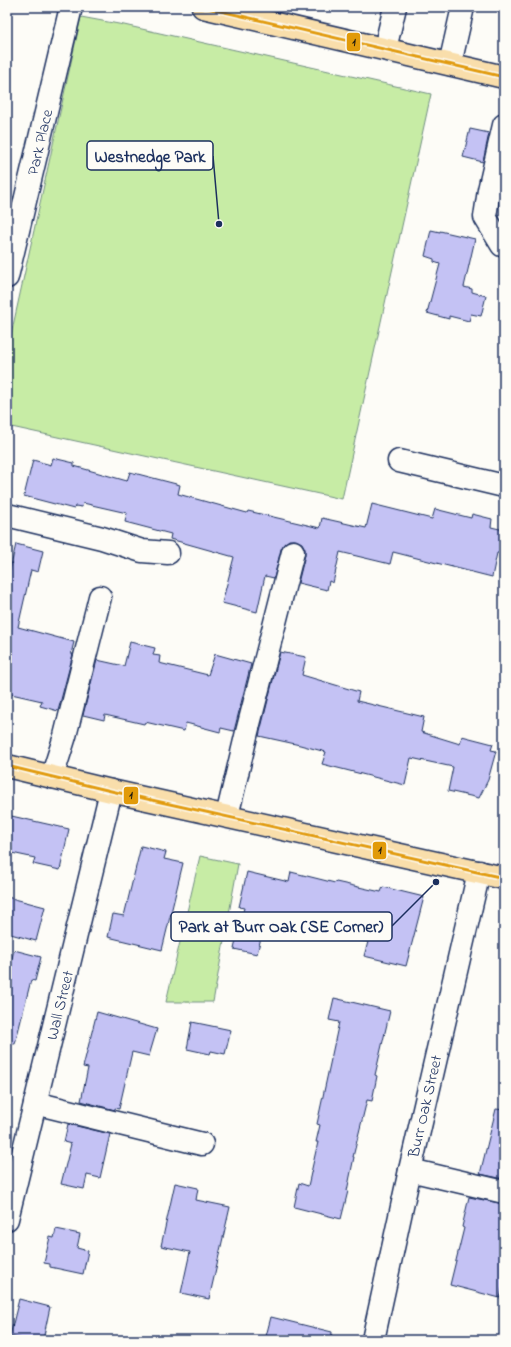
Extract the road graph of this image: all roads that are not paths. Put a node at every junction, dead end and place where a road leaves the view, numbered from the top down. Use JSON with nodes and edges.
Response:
{"nodes":[{"id":1,"x":71,"y":7,"type":"edge"},
{"id":2,"x":203,"y":7,"type":"edge"},
{"id":3,"x":395,"y":7,"type":"edge"},
{"id":4,"x":462,"y":7,"type":"edge"},
{"id":5,"x":385,"y":49,"type":"junction"},
{"id":6,"x":450,"y":64,"type":"junction"},
{"id":7,"x":504,"y":77,"type":"edge"},
{"id":8,"x":504,"y":125,"type":"edge"},
{"id":9,"x":504,"y":245,"type":"edge"},
{"id":10,"x":7,"y":277,"type":"edge"},
{"id":11,"x":399,"y":461,"type":"dead end"},
{"id":12,"x":504,"y":486,"type":"edge"},
{"id":13,"x":7,"y":515,"type":"edge"},
{"id":14,"x":293,"y":552,"type":"dead end"},
{"id":15,"x":168,"y":553,"type":"dead end"},
{"id":16,"x":100,"y":597,"type":"dead end"},
{"id":17,"x":7,"y":766,"type":"edge"},
{"id":18,"x":52,"y":777,"type":"junction"},
{"id":19,"x":111,"y":791,"type":"junction"},
{"id":20,"x":227,"y":816,"type":"junction"},
{"id":21,"x":479,"y":872,"type":"junction"},
{"id":22,"x":504,"y":878,"type":"edge"},
{"id":23,"x":35,"y":1103,"type":"junction"},
{"id":24,"x":202,"y":1144,"type":"dead end"},
{"id":25,"x":410,"y":1170,"type":"junction"},
{"id":26,"x":504,"y":1192,"type":"edge"},
{"id":27,"x":7,"y":1219,"type":"edge"},
{"id":28,"x":373,"y":1340,"type":"edge"}],
"edges":[{"from":1,"to":10,"type":"street","name":"Park Place"},
{"from":2,"to":5,"type":"main road"},
{"from":3,"to":5,"type":"street"},
{"from":4,"to":6,"type":"street"},
{"from":5,"to":6,"type":"main road"},
{"from":6,"to":7,"type":"main road"},
{"from":8,"to":9,"type":"street"},
{"from":11,"to":12,"type":"street"},
{"from":13,"to":15,"type":"street"},
{"from":14,"to":20,"type":"street"},
{"from":16,"to":18,"type":"street"},
{"from":17,"to":18,"type":"main road"},
{"from":18,"to":19,"type":"main road"},
{"from":19,"to":20,"type":"main road"},
{"from":19,"to":23,"type":"street","name":"Wall Street"},
{"from":20,"to":21,"type":"main road"},
{"from":21,"to":22,"type":"main road"},
{"from":21,"to":25,"type":"street","name":"Burr Oak Street"},
{"from":23,"to":24,"type":"street"},
{"from":23,"to":27,"type":"street","name":"Wall Street"},
{"from":25,"to":26,"type":"street"},
{"from":25,"to":28,"type":"street","name":"Burr Oak Street"}]}
